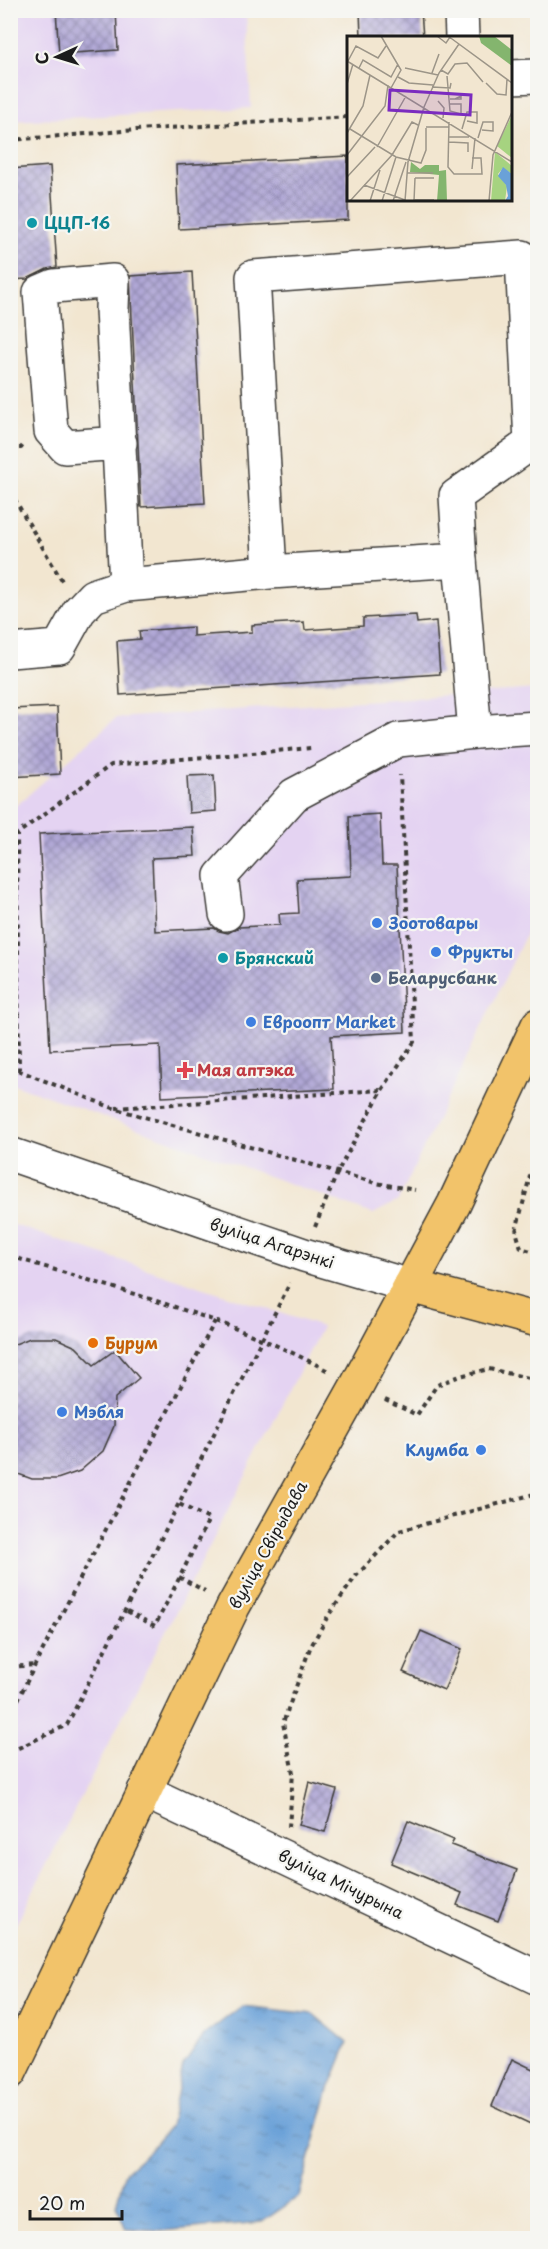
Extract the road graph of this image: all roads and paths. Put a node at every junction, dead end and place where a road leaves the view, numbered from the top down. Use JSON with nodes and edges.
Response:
{"nodes":[{"id":1,"x":461,"y":10,"type":"edge"},
{"id":2,"x":462,"y":36,"type":"edge"},
{"id":3,"x":537,"y":76,"type":"edge"},
{"id":4,"x":512,"y":77,"type":"edge"},
{"id":5,"x":347,"y":117,"type":"edge"},
{"id":6,"x":10,"y":140,"type":"edge"},
{"id":7,"x":120,"y":443,"type":"junction"},
{"id":8,"x":10,"y":491,"type":"edge"},
{"id":9,"x":460,"y":560,"type":"junction"},
{"id":10,"x":270,"y":572,"type":"junction"},
{"id":11,"x":126,"y":585,"type":"junction"},
{"id":12,"x":79,"y":611,"type":"junction"},
{"id":13,"x":10,"y":651,"type":"edge"},
{"id":14,"x":537,"y":728,"type":"edge"},
{"id":15,"x":475,"y":732,"type":"junction"},
{"id":16,"x":398,"y":740,"type":"junction"},
{"id":17,"x":314,"y":747,"type":"dead end"},
{"id":18,"x":226,"y":914,"type":"dead end"},
{"id":19,"x":537,"y":1025,"type":"edge"},
{"id":20,"x":10,"y":1067,"type":"edge"},
{"id":21,"x":19,"y":1071,"type":"junction"},
{"id":22,"x":382,"y":1090,"type":"junction"},
{"id":23,"x":113,"y":1108,"type":"junction"},
{"id":24,"x":10,"y":1154,"type":"edge"},
{"id":25,"x":537,"y":1158,"type":"edge"},
{"id":26,"x":338,"y":1171,"type":"junction"},
{"id":27,"x":415,"y":1190,"type":"dead end"},
{"id":28,"x":537,"y":1253,"type":"edge"},
{"id":29,"x":304,"y":1255,"type":"junction"},
{"id":30,"x":10,"y":1256,"type":"edge"},
{"id":31,"x":410,"y":1286,"type":"junction"},
{"id":32,"x":537,"y":1320,"type":"edge"},
{"id":33,"x":215,"y":1321,"type":"junction"},
{"id":34,"x":263,"y":1340,"type":"junction"},
{"id":35,"x":537,"y":1380,"type":"edge"},
{"id":36,"x":356,"y":1387,"type":"junction"},
{"id":37,"x":537,"y":1493,"type":"edge"},
{"id":38,"x":179,"y":1504,"type":"junction"},
{"id":39,"x":127,"y":1611,"type":"junction"},
{"id":40,"x":35,"y":1665,"type":"junction"},
{"id":41,"x":10,"y":1667,"type":"edge"},
{"id":42,"x":10,"y":1716,"type":"edge"},
{"id":43,"x":10,"y":1752,"type":"edge"},
{"id":44,"x":144,"y":1791,"type":"junction"},
{"id":45,"x":284,"y":1857,"type":"junction"},
{"id":46,"x":537,"y":1978,"type":"edge"},
{"id":47,"x":10,"y":2072,"type":"edge"}],
"edges":[{"from":1,"to":2,"type":"street"},
{"from":3,"to":4,"type":"street"},
{"from":5,"to":6,"type":"path"},
{"from":7,"to":7,"type":"street"},
{"from":7,"to":11,"type":"street"},
{"from":8,"to":12,"type":"path"},
{"from":9,"to":10,"type":"street"},
{"from":9,"to":10,"type":"street"},
{"from":9,"to":15,"type":"street"},
{"from":10,"to":11,"type":"street"},
{"from":11,"to":12,"type":"street"},
{"from":12,"to":13,"type":"street"},
{"from":14,"to":15,"type":"street"},
{"from":15,"to":16,"type":"street"},
{"from":16,"to":18,"type":"street"},
{"from":16,"to":22,"type":"path"},
{"from":17,"to":21,"type":"path"},
{"from":19,"to":31,"type":"main road","name":"вуліца Свірыдава"},
{"from":20,"to":21,"type":"path"},
{"from":21,"to":23,"type":"path"},
{"from":22,"to":23,"type":"path"},
{"from":22,"to":26,"type":"path"},
{"from":23,"to":26,"type":"path"},
{"from":24,"to":29,"type":"street","name":"вуліца Агарэнкі"},
{"from":25,"to":28,"type":"path"},
{"from":26,"to":27,"type":"path"},
{"from":26,"to":29,"type":"path"},
{"from":29,"to":31,"type":"street","name":"вуліца Агарэнкі"},
{"from":29,"to":34,"type":"path"},
{"from":30,"to":33,"type":"path"},
{"from":31,"to":32,"type":"main road","name":"вуліца Агарэнкі"},
{"from":31,"to":36,"type":"main road","name":"вуліца Свірыдава"},
{"from":33,"to":34,"type":"path"},
{"from":33,"to":40,"type":"path"},
{"from":34,"to":36,"type":"path"},
{"from":34,"to":38,"type":"path"},
{"from":35,"to":36,"type":"path"},
{"from":36,"to":44,"type":"main road","name":"вуліца Свірыдава"},
{"from":37,"to":45,"type":"path"},
{"from":38,"to":39,"type":"path"},
{"from":38,"to":39,"type":"path"},
{"from":39,"to":43,"type":"path"},
{"from":40,"to":41,"type":"path"},
{"from":40,"to":42,"type":"path"},
{"from":44,"to":45,"type":"street","name":"вуліца Мічурына"},
{"from":44,"to":47,"type":"main road","name":"вуліца Свірыдава"},
{"from":45,"to":46,"type":"street","name":"вуліца Мічурына"}]}
